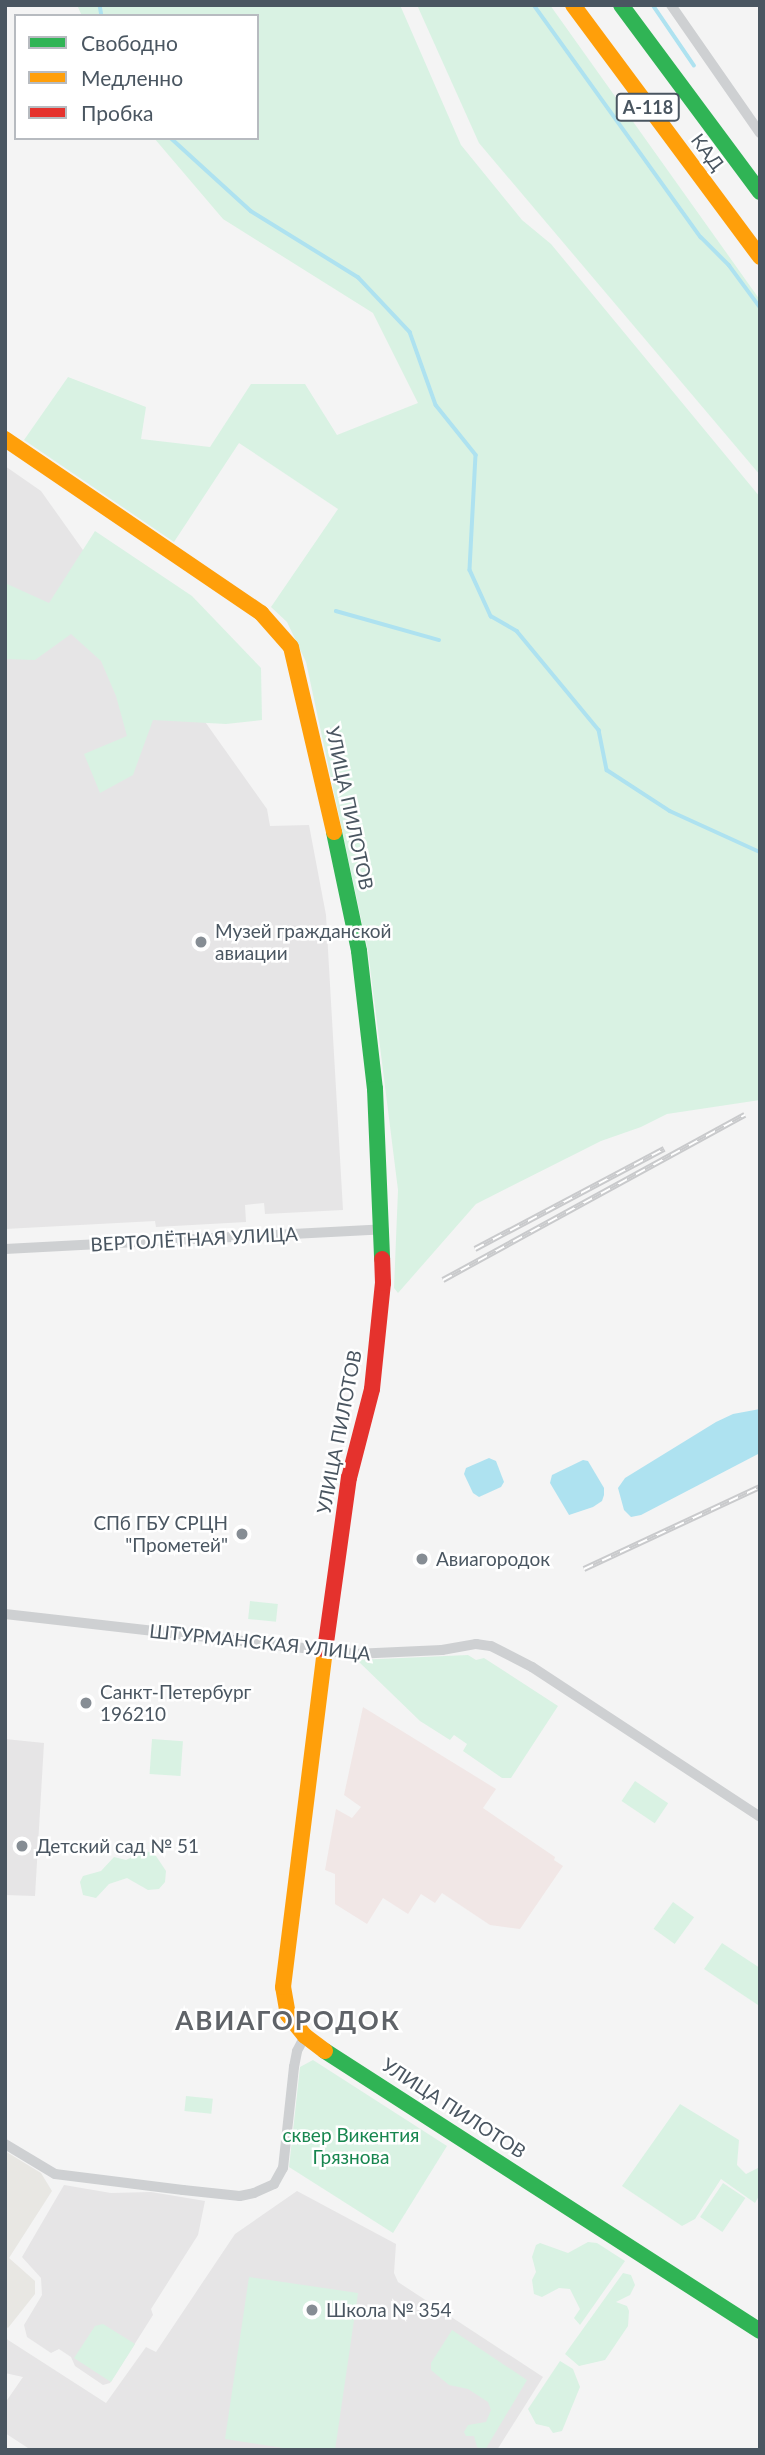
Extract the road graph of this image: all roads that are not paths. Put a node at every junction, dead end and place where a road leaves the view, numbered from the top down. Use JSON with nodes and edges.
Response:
{"nodes":[{"id":1,"x":573,"y":5,"type":"edge"},
{"id":2,"x":621,"y":5,"type":"edge"},
{"id":3,"x":671,"y":5,"type":"edge"},
{"id":4,"x":760,"y":133,"type":"edge"},
{"id":5,"x":756,"y":188,"type":"edge"},
{"id":6,"x":760,"y":257,"type":"edge"},
{"id":7,"x":5,"y":439,"type":"edge"},
{"id":8,"x":383,"y":1229,"type":"junction"},
{"id":9,"x":5,"y":1249,"type":"edge"},
{"id":10,"x":5,"y":1614,"type":"edge"},
{"id":11,"x":326,"y":1652,"type":"junction"},
{"id":12,"x":760,"y":1817,"type":"edge"},
{"id":13,"x":305,"y":2036,"type":"junction"},
{"id":14,"x":5,"y":2144,"type":"edge"},
{"id":15,"x":760,"y":2331,"type":"edge"}],
"edges":[{"from":1,"to":6,"type":"main road","name":"КАД","number":"А-118"},
{"from":2,"to":5,"type":"main road","name":"КАД","number":"А-118"},
{"from":3,"to":4,"type":"street"},
{"from":7,"to":8,"type":"main road","name":"УЛИЦА ПИЛОТОВ"},
{"from":8,"to":9,"type":"street","name":"ВЕРТОЛЁТНАЯ УЛИЦА"},
{"from":8,"to":11,"type":"main road","name":"УЛИЦА ПИЛОТОВ"},
{"from":10,"to":11,"type":"street","name":"ШТУРМАНСКАЯ УЛИЦА"},
{"from":11,"to":12,"type":"street","name":"ШТУРМАНСКАЯ УЛИЦА"},
{"from":11,"to":13,"type":"main road","name":"УЛИЦА ПИЛОТОВ"},
{"from":13,"to":14,"type":"street"},
{"from":13,"to":15,"type":"main road","name":"УЛИЦА ПИЛОТОВ"}]}
